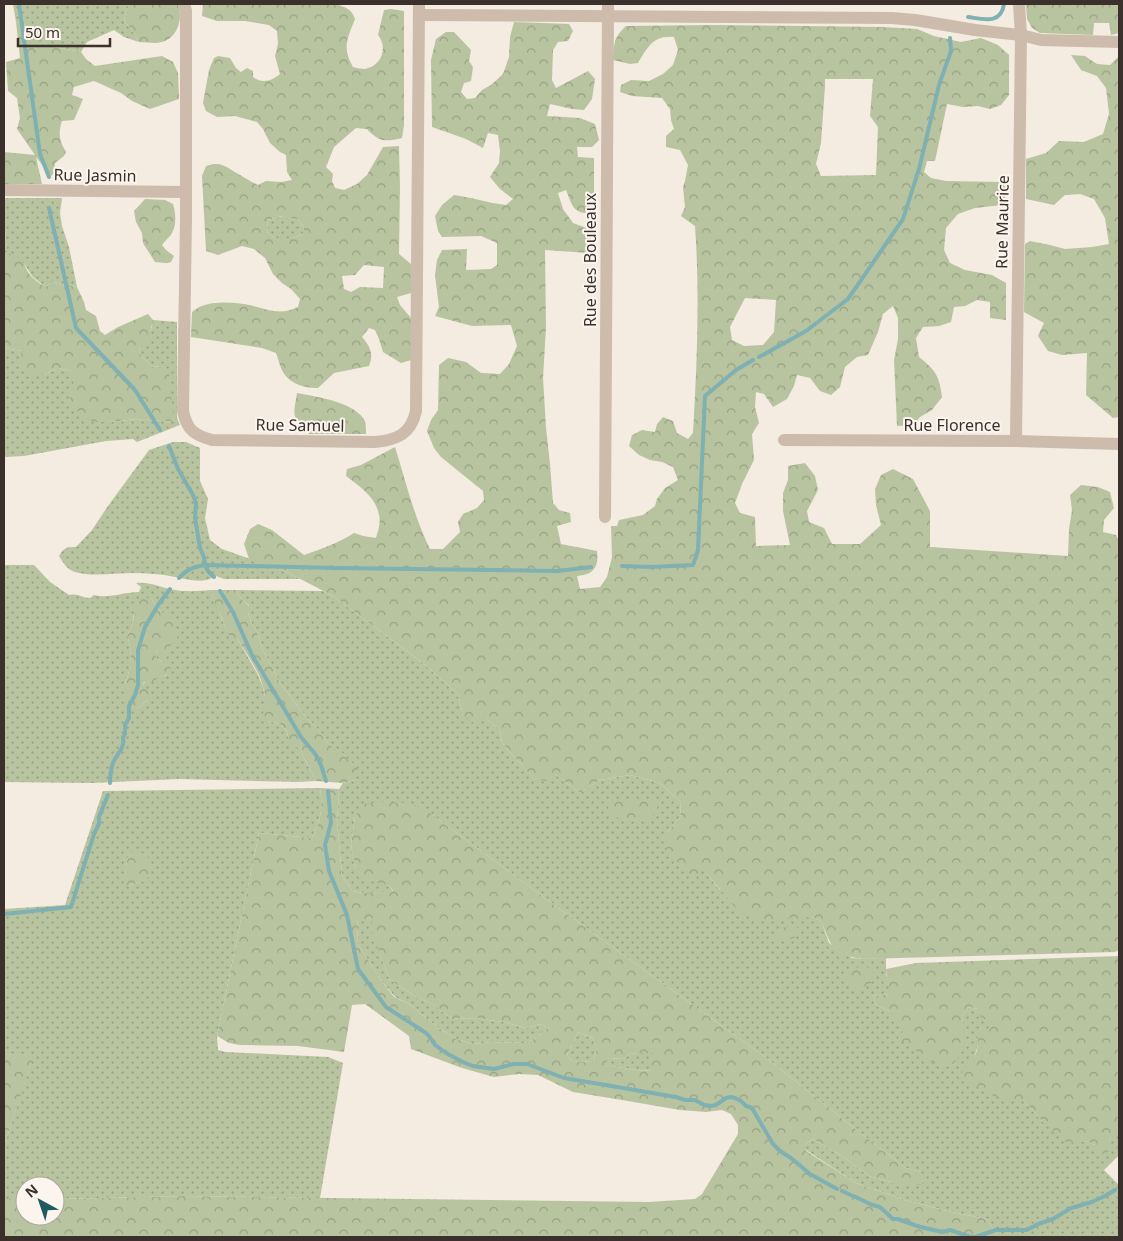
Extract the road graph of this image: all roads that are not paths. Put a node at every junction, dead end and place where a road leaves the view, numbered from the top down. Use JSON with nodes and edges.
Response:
{"nodes":[{"id":1,"x":184,"y":4,"type":"edge"},
{"id":2,"x":608,"y":4,"type":"edge"},
{"id":3,"x":1019,"y":4,"type":"edge"},
{"id":4,"x":419,"y":10,"type":"edge"},
{"id":5,"x":608,"y":17,"type":"junction"},
{"id":6,"x":1021,"y":35,"type":"junction"},
{"id":7,"x":1119,"y":42,"type":"edge"},
{"id":8,"x":4,"y":190,"type":"edge"},
{"id":9,"x":185,"y":192,"type":"junction"},
{"id":10,"x":784,"y":440,"type":"dead end"},
{"id":11,"x":1016,"y":441,"type":"junction"},
{"id":12,"x":1119,"y":444,"type":"edge"},
{"id":13,"x":605,"y":517,"type":"dead end"}],
"edges":[{"from":1,"to":9,"type":"street","name":"Rue Samuel"},
{"from":2,"to":5,"type":"street","name":"Rue des Bouleaux"},
{"from":3,"to":6,"type":"street","name":"Rue Maurice"},
{"from":4,"to":5,"type":"street"},
{"from":4,"to":9,"type":"street","name":"Rue Samuel"},
{"from":5,"to":6,"type":"street"},
{"from":5,"to":13,"type":"street","name":"Rue des Bouleaux"},
{"from":6,"to":7,"type":"street"},
{"from":6,"to":11,"type":"street","name":"Rue Maurice"},
{"from":8,"to":9,"type":"street","name":"Rue Jasmin"},
{"from":10,"to":11,"type":"street","name":"Rue Florence"},
{"from":11,"to":12,"type":"street","name":"Rue Florence"}]}
